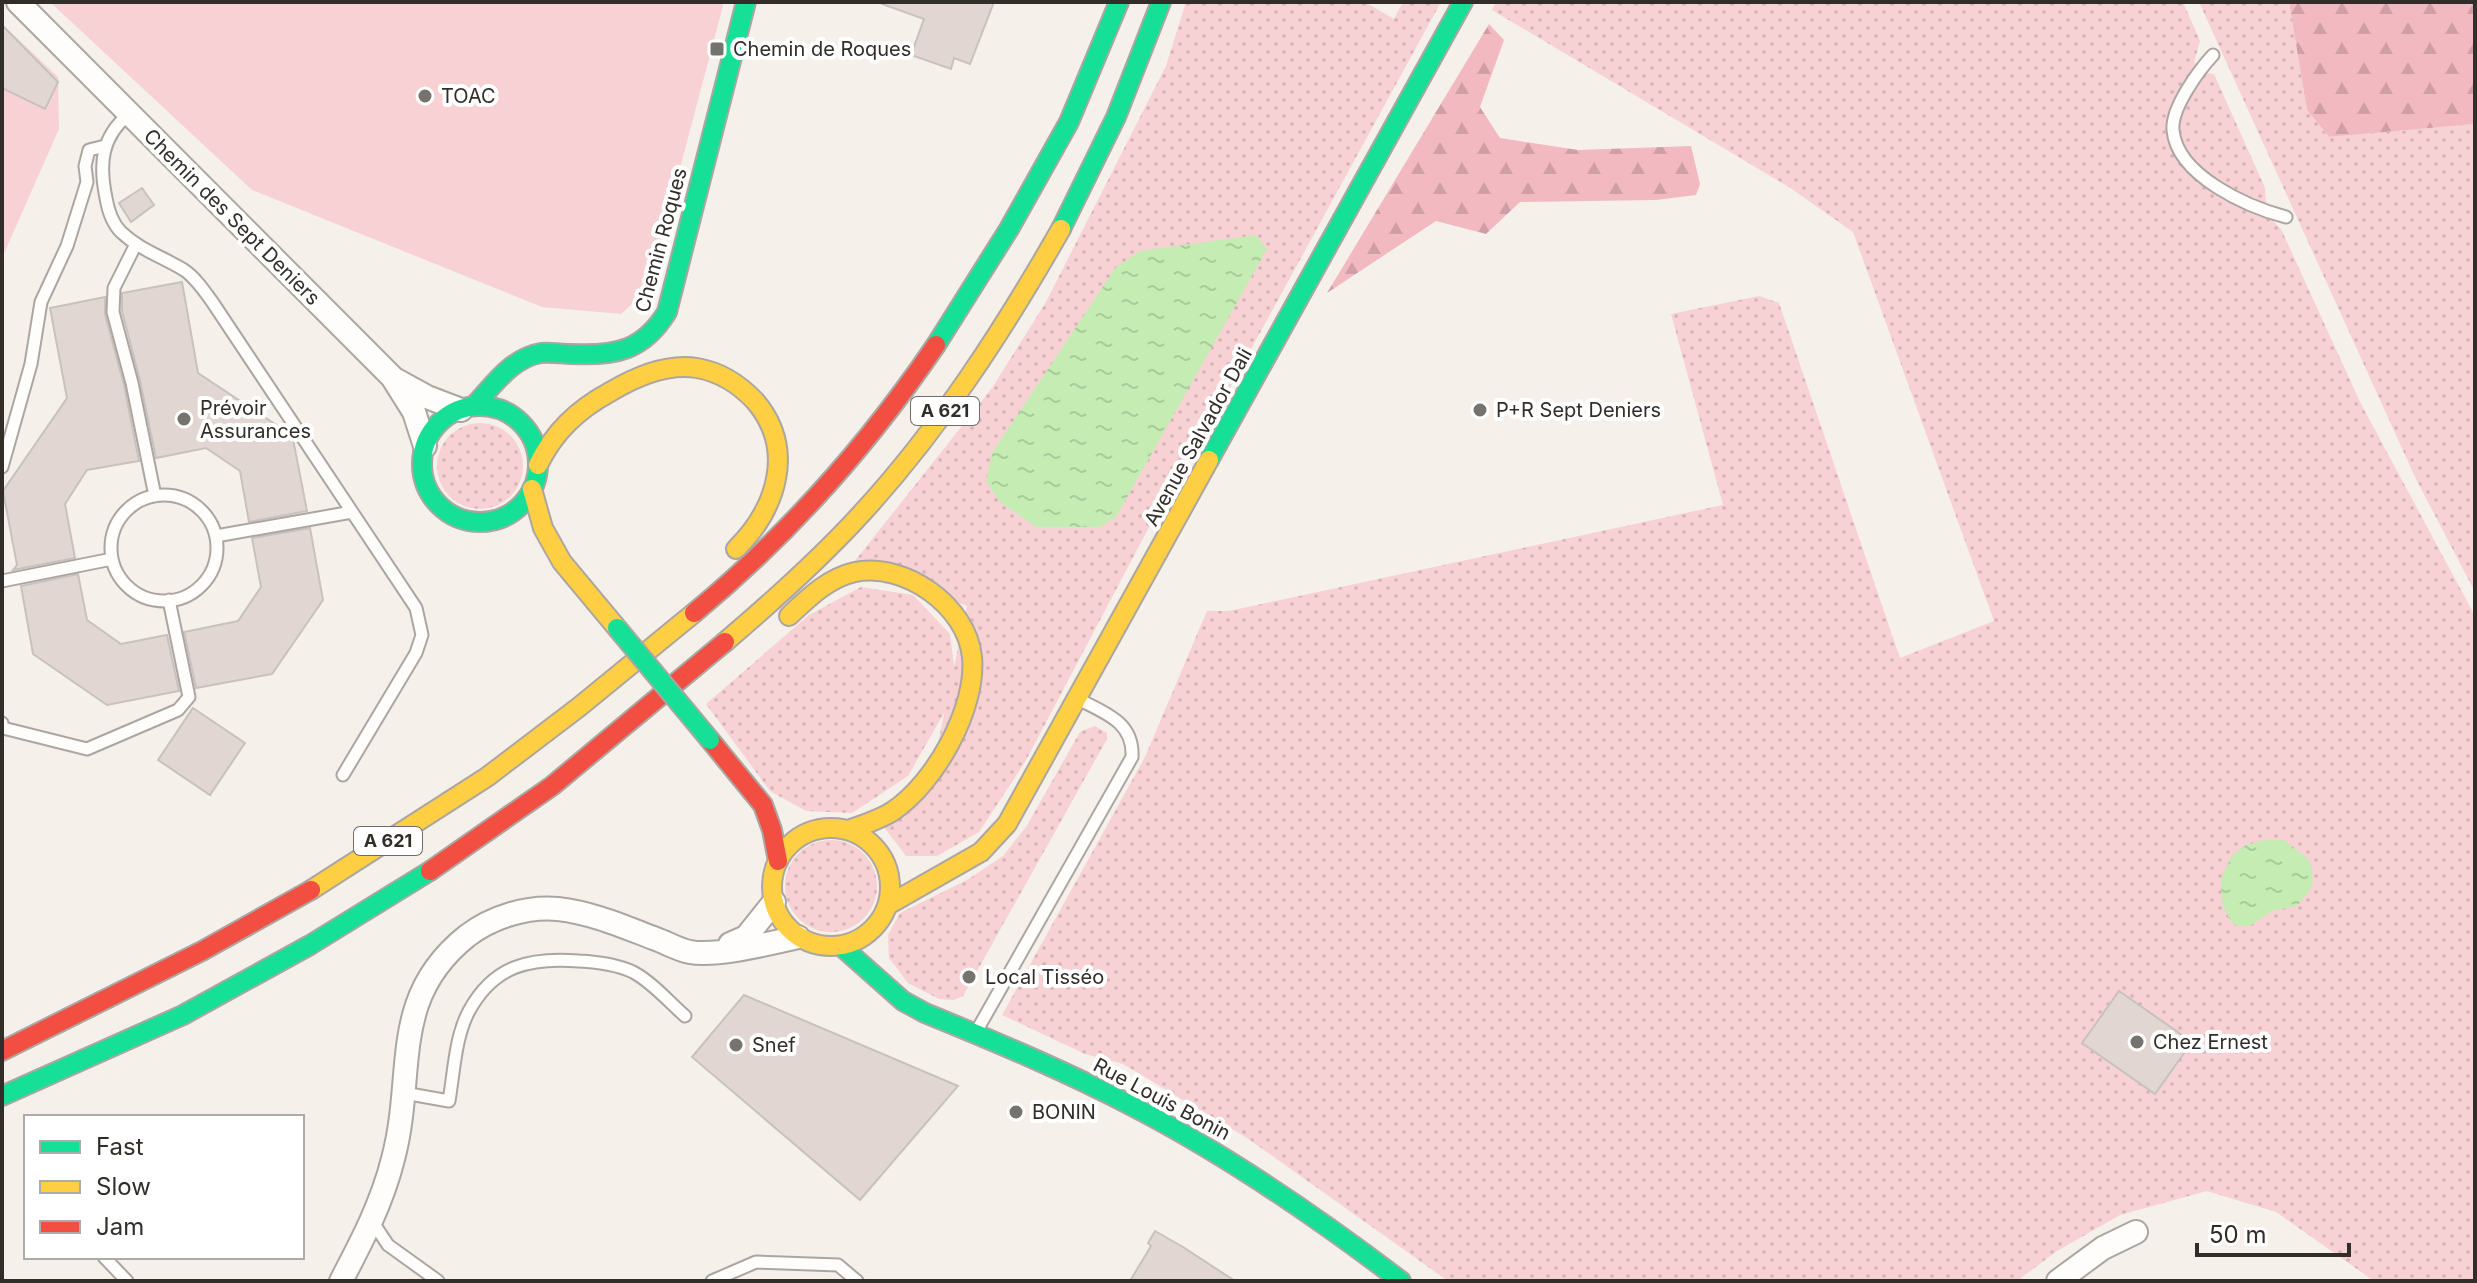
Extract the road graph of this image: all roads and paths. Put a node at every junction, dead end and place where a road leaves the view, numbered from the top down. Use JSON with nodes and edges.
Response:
{"nodes":[{"id":1,"x":18,"y":2,"type":"edge"},
{"id":2,"x":746,"y":2,"type":"edge"},
{"id":3,"x":1119,"y":2,"type":"edge"},
{"id":4,"x":1161,"y":2,"type":"edge"},
{"id":5,"x":1463,"y":2,"type":"edge"},
{"id":6,"x":2213,"y":55,"type":"dead end"},
{"id":7,"x":129,"y":114,"type":"junction"},
{"id":8,"x":105,"y":146,"type":"junction"},
{"id":9,"x":2286,"y":217,"type":"dead end"},
{"id":10,"x":136,"y":244,"type":"junction"},
{"id":11,"x":531,"y":356,"type":"junction"},
{"id":12,"x":392,"y":377,"type":"junction"},
{"id":13,"x":467,"y":408,"type":"junction"},
{"id":14,"x":518,"y":421,"type":"junction"},
{"id":15,"x":425,"y":446,"type":"junction"},
{"id":16,"x":538,"y":465,"type":"junction"},
{"id":17,"x":2,"y":467,"type":"edge"},
{"id":18,"x":532,"y":489,"type":"junction"},
{"id":19,"x":155,"y":496,"type":"junction"},
{"id":20,"x":352,"y":512,"type":"junction"},
{"id":21,"x":487,"y":521,"type":"junction"},
{"id":22,"x":510,"y":530,"type":"dead end"},
{"id":23,"x":216,"y":536,"type":"junction"},
{"id":24,"x":529,"y":540,"type":"dead end"},
{"id":25,"x":112,"y":559,"type":"junction"},
{"id":26,"x":562,"y":562,"type":"junction"},
{"id":27,"x":720,"y":564,"type":"dead end"},
{"id":28,"x":2,"y":581,"type":"edge"},
{"id":29,"x":697,"y":587,"type":"dead end"},
{"id":30,"x":169,"y":600,"type":"junction"},
{"id":31,"x":779,"y":626,"type":"dead end"},
{"id":32,"x":670,"y":632,"type":"junction"},
{"id":33,"x":700,"y":694,"type":"dead end"},
{"id":34,"x":1078,"y":698,"type":"junction"},
{"id":35,"x":2,"y":723,"type":"edge"},
{"id":36,"x":665,"y":723,"type":"dead end"},
{"id":37,"x":343,"y":775,"type":"dead end"},
{"id":38,"x":558,"y":805,"type":"dead end"},
{"id":39,"x":763,"y":805,"type":"junction"},
{"id":40,"x":517,"y":813,"type":"junction"},
{"id":41,"x":799,"y":823,"type":"junction"},
{"id":42,"x":848,"y":830,"type":"junction"},
{"id":43,"x":778,"y":861,"type":"junction"},
{"id":44,"x":887,"y":865,"type":"junction"},
{"id":45,"x":947,"y":871,"type":"junction"},
{"id":46,"x":774,"y":902,"type":"junction"},
{"id":47,"x":888,"y":905,"type":"junction"},
{"id":48,"x":873,"y":929,"type":"junction"},
{"id":49,"x":798,"y":937,"type":"junction"},
{"id":50,"x":841,"y":946,"type":"junction"},
{"id":51,"x":712,"y":952,"type":"junction"},
{"id":52,"x":885,"y":984,"type":"junction"},
{"id":53,"x":82,"y":1013,"type":"junction"},
{"id":54,"x":685,"y":1016,"type":"dead end"},
{"id":55,"x":975,"y":1034,"type":"junction"},
{"id":56,"x":2,"y":1041,"type":"edge"},
{"id":57,"x":2,"y":1051,"type":"edge"},
{"id":58,"x":102,"y":1053,"type":"junction"},
{"id":59,"x":404,"y":1093,"type":"junction"},
{"id":60,"x":2,"y":1096,"type":"edge"},
{"id":61,"x":46,"y":1097,"type":"dead end"},
{"id":62,"x":372,"y":1221,"type":"junction"},
{"id":63,"x":2136,"y":1232,"type":"dead end"},
{"id":64,"x":106,"y":1259,"type":"edge"},
{"id":65,"x":127,"y":1281,"type":"edge"},
{"id":66,"x":341,"y":1281,"type":"edge"},
{"id":67,"x":438,"y":1281,"type":"edge"},
{"id":68,"x":712,"y":1281,"type":"edge"},
{"id":69,"x":857,"y":1281,"type":"edge"},
{"id":70,"x":1401,"y":1281,"type":"edge"},
{"id":71,"x":2058,"y":1281,"type":"edge"}],
"edges":[{"from":1,"to":7,"type":"street","name":"Chemin des Sept Deniers"},
{"from":2,"to":11,"type":"main road","name":"Chemin Roques"},
{"from":3,"to":32,"type":"main road","number":"A 621"},
{"from":4,"to":40,"type":"main road","number":"A 621"},
{"from":5,"to":34,"type":"main road","name":"Avenue Salvador Dali"},
{"from":6,"to":9,"type":"lane"},
{"from":7,"to":8,"type":"lane"},
{"from":7,"to":12,"type":"street","name":"Chemin des Sept Deniers"},
{"from":8,"to":10,"type":"lane"},
{"from":8,"to":17,"type":"lane"},
{"from":10,"to":19,"type":"lane"},
{"from":10,"to":20,"type":"lane"},
{"from":11,"to":13,"type":"main road"},
{"from":11,"to":14,"type":"main road"},
{"from":12,"to":13,"type":"street"},
{"from":12,"to":15,"type":"street","name":"Chemin des Sept Deniers"},
{"from":13,"to":14,"type":"main road"},
{"from":13,"to":15,"type":"main road"},
{"from":14,"to":16,"type":"main road"},
{"from":15,"to":21,"type":"main road"},
{"from":16,"to":18,"type":"main road"},
{"from":16,"to":27,"type":"main road"},
{"from":18,"to":21,"type":"main road"},
{"from":18,"to":26,"type":"main road"},
{"from":19,"to":23,"type":"lane"},
{"from":19,"to":25,"type":"lane"},
{"from":20,"to":23,"type":"lane"},
{"from":20,"to":37,"type":"lane"},
{"from":21,"to":22,"type":"main road"},
{"from":23,"to":30,"type":"lane"},
{"from":24,"to":26,"type":"main road"},
{"from":25,"to":28,"type":"lane"},
{"from":25,"to":30,"type":"lane"},
{"from":26,"to":39,"type":"main road","bridge":true},
{"from":29,"to":32,"type":"main road"},
{"from":30,"to":35,"type":"lane"},
{"from":31,"to":42,"type":"main road"},
{"from":32,"to":53,"type":"main road","number":"A 621"},
{"from":33,"to":36,"type":"main road"},
{"from":34,"to":45,"type":"main road","name":"Avenue Salvador Dali"},
{"from":34,"to":55,"type":"lane"},
{"from":38,"to":40,"type":"main road"},
{"from":39,"to":41,"type":"main road"},
{"from":39,"to":43,"type":"main road"},
{"from":40,"to":58,"type":"main road","number":"A 621"},
{"from":41,"to":42,"type":"main road"},
{"from":41,"to":43,"type":"main road"},
{"from":42,"to":44,"type":"main road"},
{"from":43,"to":46,"type":"main road"},
{"from":44,"to":45,"type":"main road","name":"Avenue Salvador Dali"},
{"from":44,"to":47,"type":"main road"},
{"from":45,"to":47,"type":"main road","name":"Avenue Salvador Dali"},
{"from":46,"to":49,"type":"main road"},
{"from":46,"to":51,"type":"street"},
{"from":47,"to":48,"type":"main road"},
{"from":48,"to":50,"type":"main road"},
{"from":48,"to":52,"type":"main road"},
{"from":49,"to":50,"type":"main road"},
{"from":49,"to":51,"type":"street"},
{"from":50,"to":52,"type":"main road","name":"Rue Louis Bonin"},
{"from":51,"to":59,"type":"street"},
{"from":52,"to":55,"type":"main road","name":"Rue Louis Bonin"},
{"from":53,"to":56,"type":"main road"},
{"from":53,"to":57,"type":"main road","number":"A 621"},
{"from":54,"to":59,"type":"lane"},
{"from":55,"to":70,"type":"main road","name":"Rue Louis Bonin"},
{"from":58,"to":60,"type":"main road","number":"A 621"},
{"from":58,"to":61,"type":"main road"},
{"from":59,"to":62,"type":"street"},
{"from":62,"to":66,"type":"street"},
{"from":62,"to":67,"type":"lane"},
{"from":63,"to":71,"type":"street"},
{"from":64,"to":65,"type":"lane"},
{"from":68,"to":69,"type":"lane"}]}
